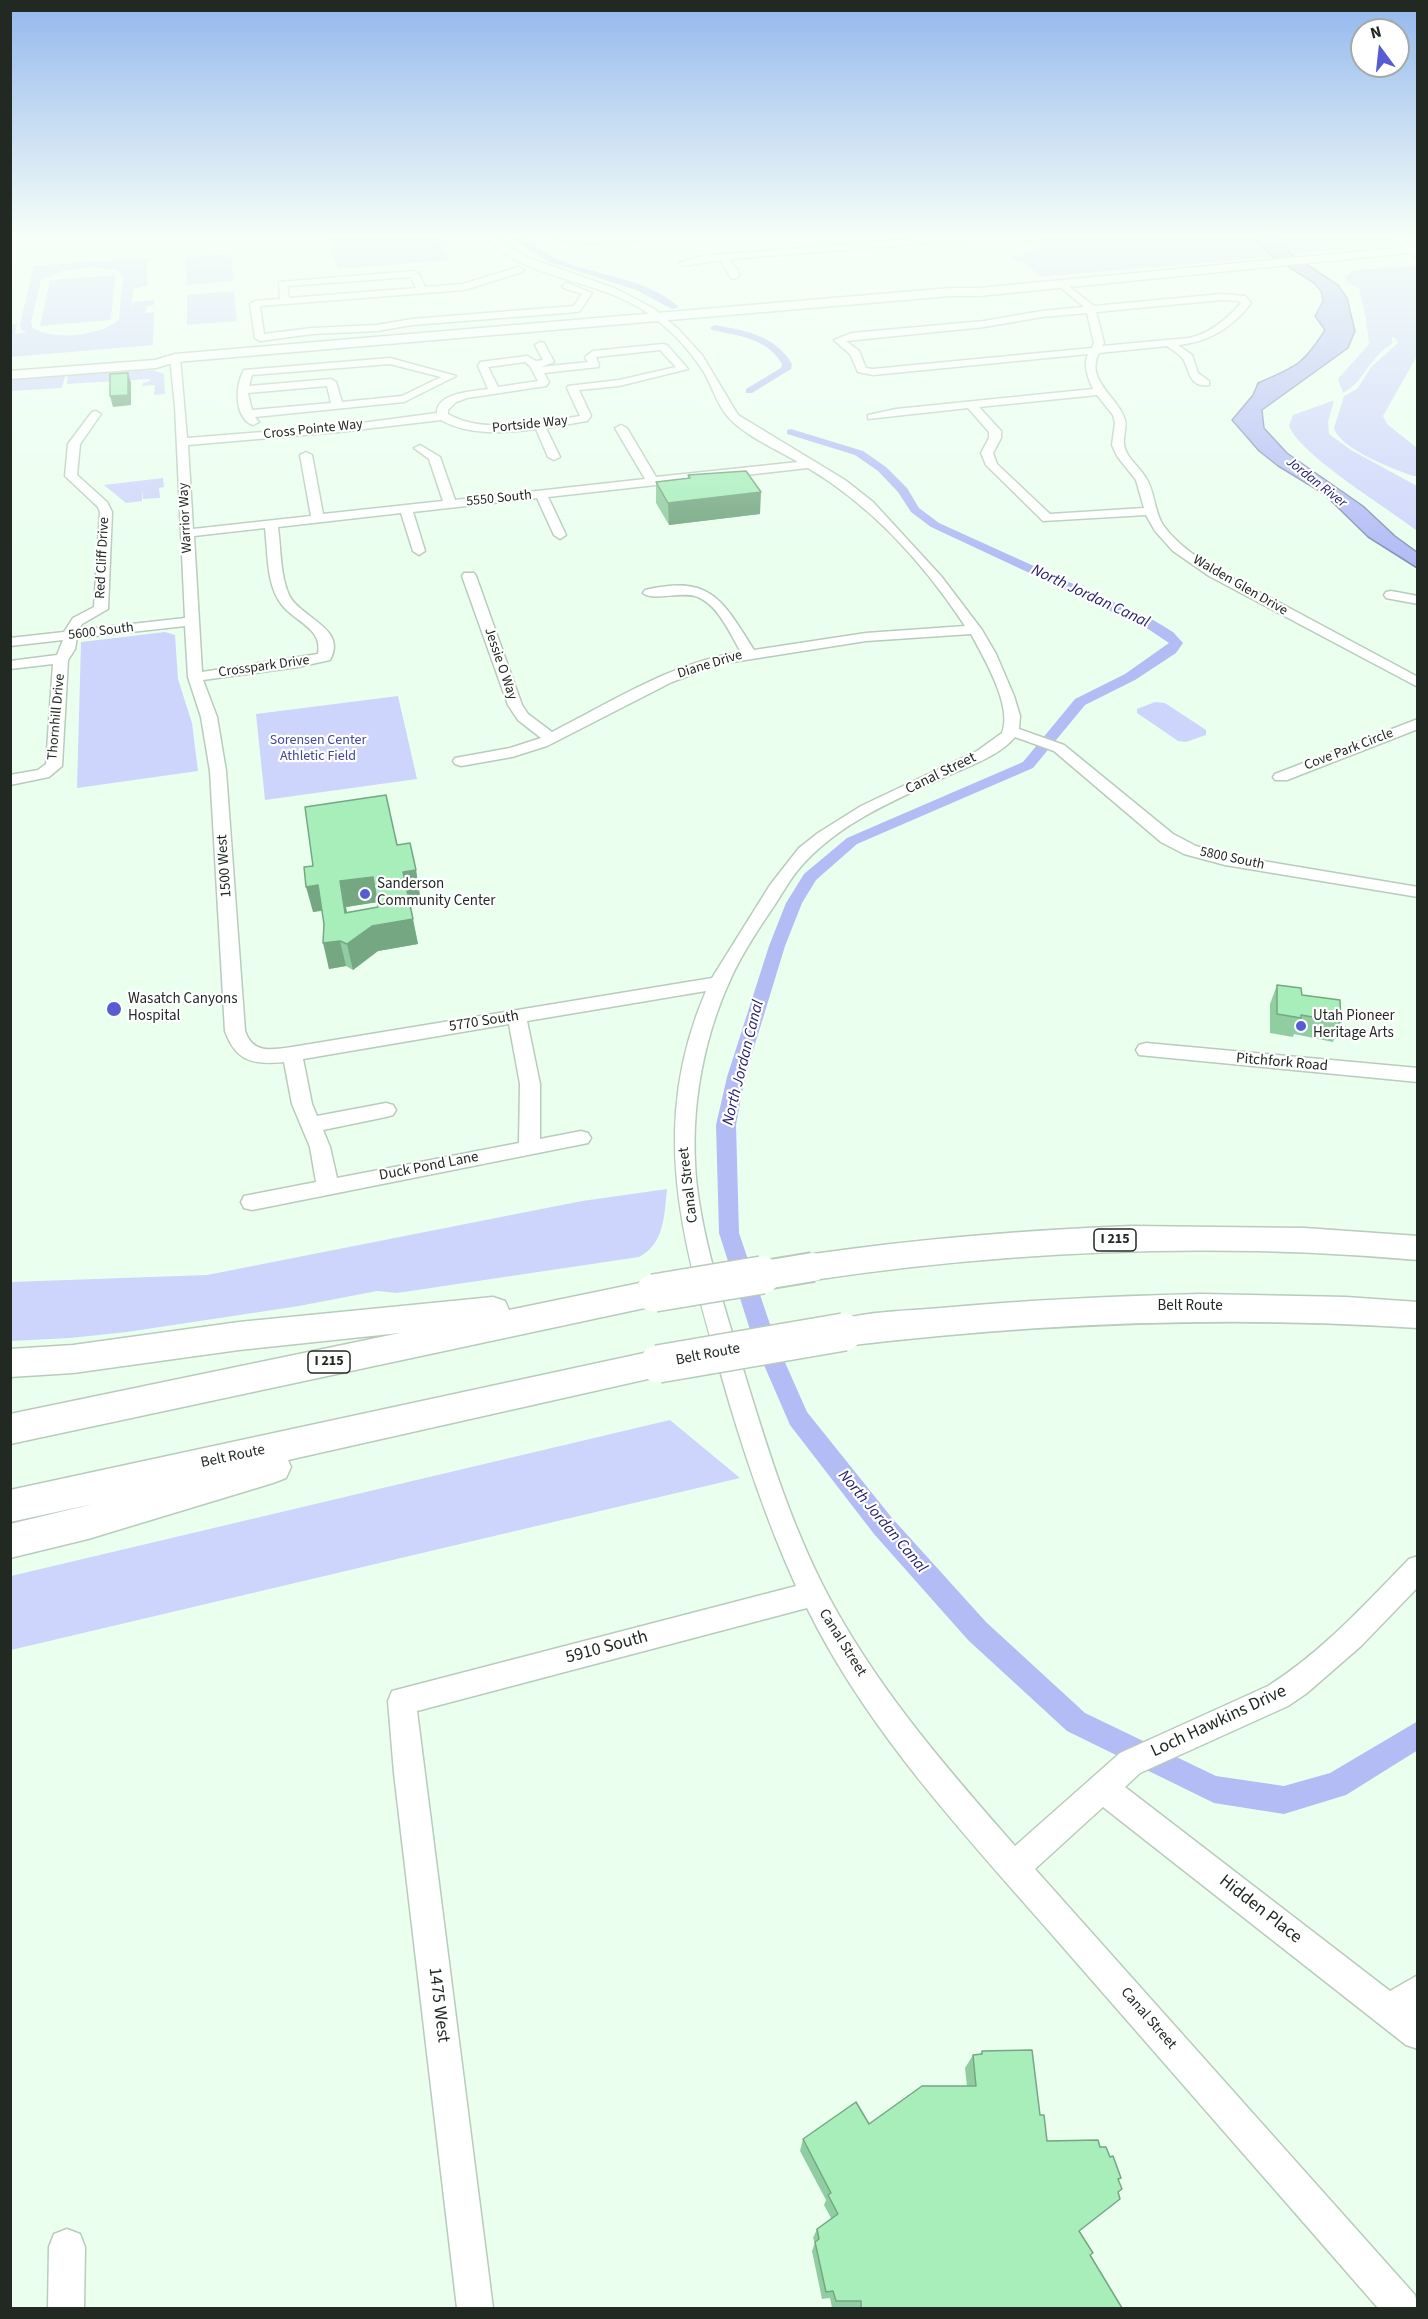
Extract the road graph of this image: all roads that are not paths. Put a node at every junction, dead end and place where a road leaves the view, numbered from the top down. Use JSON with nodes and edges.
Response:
{"nodes":[{"id":1,"x":330,"y":345,"type":"edge"},
{"id":2,"x":540,"y":345,"type":"dead end"},
{"id":3,"x":685,"y":345,"type":"edge"},
{"id":4,"x":846,"y":345,"type":"edge"},
{"id":5,"x":1098,"y":345,"type":"edge"},
{"id":6,"x":1146,"y":345,"type":"edge"},
{"id":7,"x":1172,"y":345,"type":"edge"},
{"id":8,"x":1096,"y":350,"type":"junction"},
{"id":9,"x":175,"y":358,"type":"junction"},
{"id":10,"x":582,"y":366,"type":"junction"},
{"id":11,"x":10,"y":367,"type":"edge"},
{"id":12,"x":536,"y":367,"type":"junction"},
{"id":13,"x":10,"y":375,"type":"edge"},
{"id":14,"x":1205,"y":383,"type":"dead end"},
{"id":15,"x":593,"y":386,"type":"junction"},
{"id":16,"x":243,"y":390,"type":"junction"},
{"id":17,"x":494,"y":390,"type":"junction"},
{"id":18,"x":1100,"y":392,"type":"junction"},
{"id":19,"x":419,"y":393,"type":"junction"},
{"id":20,"x":452,"y":400,"type":"junction"},
{"id":21,"x":337,"y":404,"type":"junction"},
{"id":22,"x":970,"y":404,"type":"junction"},
{"id":23,"x":96,"y":414,"type":"dead end"},
{"id":24,"x":442,"y":414,"type":"junction"},
{"id":25,"x":872,"y":417,"type":"dead end"},
{"id":26,"x":539,"y":424,"type":"junction"},
{"id":27,"x":621,"y":428,"type":"dead end"},
{"id":28,"x":182,"y":440,"type":"junction"},
{"id":29,"x":420,"y":448,"type":"dead end"},
{"id":30,"x":306,"y":455,"type":"dead end"},
{"id":31,"x":554,"y":457,"type":"dead end"},
{"id":32,"x":810,"y":464,"type":"junction"},
{"id":33,"x":652,"y":482,"type":"junction"},
{"id":34,"x":541,"y":494,"type":"junction"},
{"id":35,"x":450,"y":504,"type":"junction"},
{"id":36,"x":406,"y":509,"type":"junction"},
{"id":37,"x":1150,"y":511,"type":"junction"},
{"id":38,"x":318,"y":519,"type":"junction"},
{"id":39,"x":271,"y":524,"type":"junction"},
{"id":40,"x":188,"y":533,"type":"junction"},
{"id":41,"x":560,"y":535,"type":"dead end"},
{"id":42,"x":419,"y":551,"type":"dead end"},
{"id":43,"x":469,"y":576,"type":"dead end"},
{"id":44,"x":650,"y":593,"type":"dead end"},
{"id":45,"x":1391,"y":595,"type":"dead end"},
{"id":46,"x":1418,"y":600,"type":"edge"},
{"id":47,"x":191,"y":621,"type":"junction"},
{"id":48,"x":975,"y":630,"type":"junction"},
{"id":49,"x":70,"y":635,"type":"junction"},
{"id":50,"x":10,"y":642,"type":"edge"},
{"id":51,"x":749,"y":653,"type":"junction"},
{"id":52,"x":62,"y":659,"type":"junction"},
{"id":53,"x":10,"y":665,"type":"edge"},
{"id":54,"x":195,"y":677,"type":"junction"},
{"id":55,"x":1418,"y":682,"type":"edge"},
{"id":56,"x":1418,"y":723,"type":"edge"},
{"id":57,"x":1012,"y":731,"type":"junction"},
{"id":58,"x":551,"y":738,"type":"junction"},
{"id":59,"x":461,"y":761,"type":"dead end"},
{"id":60,"x":1281,"y":777,"type":"dead end"},
{"id":61,"x":10,"y":780,"type":"edge"},
{"id":62,"x":1417,"y":893,"type":"edge"},
{"id":63,"x":719,"y":983,"type":"junction"},
{"id":64,"x":517,"y":1017,"type":"junction"},
{"id":65,"x":1146,"y":1050,"type":"dead end"},
{"id":66,"x":248,"y":1053,"type":"joint"},
{"id":67,"x":292,"y":1054,"type":"junction"},
{"id":68,"x":1418,"y":1075,"type":"edge"},
{"id":69,"x":386,"y":1110,"type":"dead end"},
{"id":70,"x":310,"y":1125,"type":"junction"},
{"id":71,"x":581,"y":1138,"type":"dead end"},
{"id":72,"x":529,"y":1148,"type":"junction"},
{"id":73,"x":328,"y":1187,"type":"junction"},
{"id":74,"x":252,"y":1202,"type":"dead end"},
{"id":75,"x":1418,"y":1248,"type":"edge"},
{"id":76,"x":651,"y":1293,"type":"junction"},
{"id":77,"x":1418,"y":1316,"type":"edge"},
{"id":78,"x":10,"y":1362,"type":"edge"},
{"id":79,"x":506,"y":1397,"type":"junction"},
{"id":80,"x":10,"y":1429,"type":"edge"},
{"id":81,"x":10,"y":1506,"type":"edge"},
{"id":82,"x":10,"y":1541,"type":"edge"},
{"id":83,"x":1418,"y":1568,"type":"edge"},
{"id":84,"x":812,"y":1594,"type":"junction"},
{"id":85,"x":402,"y":1701,"type":"joint"},
{"id":86,"x":1102,"y":1788,"type":"junction"},
{"id":87,"x":1014,"y":1867,"type":"junction"},
{"id":88,"x":1418,"y":1991,"type":"edge"},
{"id":89,"x":1390,"y":2011,"type":"junction"},
{"id":90,"x":1418,"y":2032,"type":"edge"},
{"id":91,"x":67,"y":2247,"type":"dead end"},
{"id":92,"x":66,"y":2308,"type":"edge"},
{"id":93,"x":475,"y":2308,"type":"edge"},
{"id":94,"x":1402,"y":2308,"type":"edge"}],
"edges":[{"from":1,"to":9,"type":"main road"},
{"from":2,"to":12,"type":"street"},
{"from":3,"to":32,"type":"street"},
{"from":4,"to":8,"type":"street"},
{"from":5,"to":8,"type":"street","name":"Walden Glen Drive"},
{"from":6,"to":8,"type":"street"},
{"from":7,"to":14,"type":"street"},
{"from":8,"to":18,"type":"street","name":"Walden Glen Drive"},
{"from":9,"to":11,"type":"main road"},
{"from":9,"to":13,"type":"main road"},
{"from":9,"to":28,"type":"street","name":"Warrior Way"},
{"from":10,"to":12,"type":"street"},
{"from":10,"to":15,"type":"street"},
{"from":10,"to":15,"type":"street","name":"Portside Way"},
{"from":12,"to":17,"type":"street"},
{"from":12,"to":17,"type":"street"},
{"from":15,"to":26,"type":"street","name":"Portside Way"},
{"from":16,"to":19,"type":"street"},
{"from":16,"to":21,"type":"street"},
{"from":16,"to":21,"type":"street"},
{"from":17,"to":20,"type":"street"},
{"from":18,"to":22,"type":"street"},
{"from":18,"to":37,"type":"street","name":"Walden Glen Drive"},
{"from":19,"to":20,"type":"street"},
{"from":19,"to":21,"type":"street"},
{"from":20,"to":24,"type":"street"},
{"from":22,"to":25,"type":"street"},
{"from":22,"to":37,"type":"street"},
{"from":23,"to":49,"type":"street","name":"Red Cliff Drive"},
{"from":24,"to":26,"type":"street","name":"Portside Way"},
{"from":24,"to":28,"type":"street","name":"Cross Pointe Way"},
{"from":26,"to":31,"type":"street"},
{"from":27,"to":33,"type":"street"},
{"from":28,"to":40,"type":"street","name":"Warrior Way"},
{"from":29,"to":35,"type":"street"},
{"from":30,"to":38,"type":"street"},
{"from":32,"to":33,"type":"street","name":"5550 South"},
{"from":32,"to":48,"type":"street"},
{"from":33,"to":34,"type":"street","name":"5550 South"},
{"from":34,"to":35,"type":"street","name":"5550 South"},
{"from":34,"to":41,"type":"street"},
{"from":35,"to":36,"type":"street","name":"5550 South"},
{"from":36,"to":38,"type":"street","name":"5550 South"},
{"from":36,"to":42,"type":"street"},
{"from":37,"to":55,"type":"street","name":"Walden Glen Drive"},
{"from":38,"to":39,"type":"street","name":"5550 South"},
{"from":39,"to":40,"type":"street","name":"5550 South"},
{"from":39,"to":54,"type":"street","name":"Crosspark Drive"},
{"from":40,"to":47,"type":"street","name":"Warrior Way"},
{"from":43,"to":58,"type":"street","name":"Jessie O Way"},
{"from":44,"to":51,"type":"street"},
{"from":45,"to":46,"type":"street"},
{"from":47,"to":49,"type":"street","name":"5600 South"},
{"from":47,"to":54,"type":"street","name":"Warrior Way"},
{"from":48,"to":51,"type":"street","name":"Diane Drive"},
{"from":48,"to":57,"type":"street"},
{"from":49,"to":50,"type":"street","name":"5600 South"},
{"from":49,"to":52,"type":"street","name":"Thornhill Drive"},
{"from":51,"to":58,"type":"street","name":"Diane Drive"},
{"from":52,"to":53,"type":"street","name":"Thornhill Drive"},
{"from":52,"to":61,"type":"street","name":"Thornhill Drive"},
{"from":54,"to":66,"type":"street","name":"1500 West"},
{"from":56,"to":60,"type":"street","name":"Cove Park Circle"},
{"from":57,"to":62,"type":"street","name":"5800 South"},
{"from":57,"to":63,"type":"street","name":"Canal Street"},
{"from":58,"to":59,"type":"street","name":"Diane Drive"},
{"from":63,"to":64,"type":"street","name":"5770 South"},
{"from":63,"to":84,"type":"street","name":"Canal Street"},
{"from":64,"to":67,"type":"street","name":"5770 South"},
{"from":64,"to":72,"type":"street"},
{"from":65,"to":68,"type":"street","name":"Pitchfork Road"},
{"from":66,"to":67,"type":"street","name":"5770 South"},
{"from":67,"to":70,"type":"street"},
{"from":69,"to":70,"type":"street"},
{"from":70,"to":73,"type":"street"},
{"from":71,"to":72,"type":"street","name":"Duck Pond Lane"},
{"from":72,"to":73,"type":"street","name":"Duck Pond Lane"},
{"from":73,"to":74,"type":"street","name":"Duck Pond Lane"},
{"from":75,"to":76,"type":"highway","number":"I 215","bridge":true},
{"from":76,"to":78,"type":"highway"},
{"from":76,"to":80,"type":"highway","number":"I 215"},
{"from":77,"to":79,"type":"highway","name":"Belt Route","bridge":true},
{"from":79,"to":81,"type":"highway","name":"Belt Route"},
{"from":79,"to":82,"type":"highway"},
{"from":83,"to":86,"type":"street","name":"Loch Hawkins Drive"},
{"from":84,"to":85,"type":"street","name":"5910 South"},
{"from":84,"to":87,"type":"street","name":"Canal Street"},
{"from":85,"to":93,"type":"street","name":"1475 West"},
{"from":86,"to":87,"type":"street","name":"Loch Hawkins Drive"},
{"from":86,"to":89,"type":"street","name":"Hidden Place"},
{"from":87,"to":94,"type":"street","name":"Canal Street"},
{"from":88,"to":89,"type":"street"},
{"from":89,"to":90,"type":"street","name":"Hidden Place"},
{"from":91,"to":92,"type":"street"}]}
